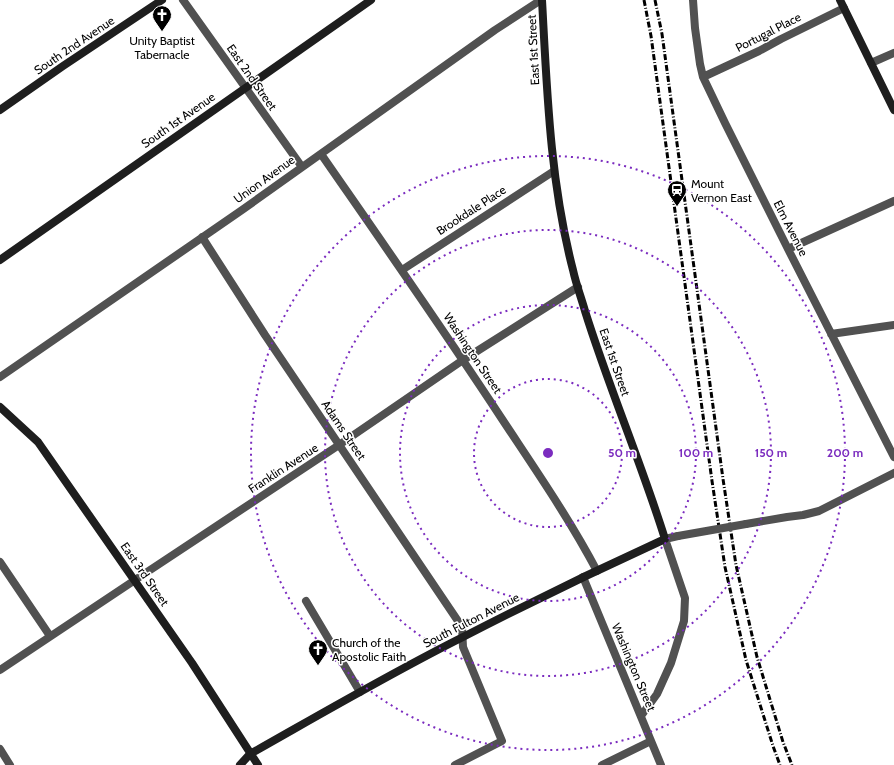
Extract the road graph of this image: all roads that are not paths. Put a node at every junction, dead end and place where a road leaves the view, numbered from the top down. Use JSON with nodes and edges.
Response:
{"nodes":[{"id":1,"x":162,"y":0,"type":"edge"},
{"id":2,"x":183,"y":0,"type":"edge"},
{"id":3,"x":370,"y":0,"type":"edge"},
{"id":4,"x":542,"y":0,"type":"edge"},
{"id":5,"x":693,"y":0,"type":"edge"},
{"id":6,"x":840,"y":0,"type":"edge"},
{"id":7,"x":844,"y":8,"type":"junction"},
{"id":8,"x":894,"y":53,"type":"edge"},
{"id":9,"x":871,"y":63,"type":"junction"},
{"id":10,"x":703,"y":77,"type":"junction"},
{"id":11,"x":246,"y":88,"type":"junction"},
{"id":12,"x":0,"y":110,"type":"edge"},
{"id":13,"x":894,"y":110,"type":"edge"},
{"id":14,"x":321,"y":154,"type":"junction"},
{"id":15,"x":302,"y":167,"type":"junction"},
{"id":16,"x":554,"y":171,"type":"junction"},
{"id":17,"x":894,"y":201,"type":"edge"},
{"id":18,"x":202,"y":237,"type":"junction"},
{"id":19,"x":788,"y":249,"type":"junction"},
{"id":20,"x":0,"y":260,"type":"edge"},
{"id":21,"x":402,"y":270,"type":"junction"},
{"id":22,"x":578,"y":287,"type":"junction"},
{"id":23,"x":894,"y":325,"type":"edge"},
{"id":24,"x":831,"y":334,"type":"junction"},
{"id":25,"x":464,"y":360,"type":"junction"},
{"id":26,"x":0,"y":377,"type":"edge"},
{"id":27,"x":0,"y":407,"type":"edge"},
{"id":28,"x":339,"y":445,"type":"junction"},
{"id":29,"x":894,"y":457,"type":"edge"},
{"id":30,"x":894,"y":473,"type":"edge"},
{"id":31,"x":665,"y":539,"type":"junction"},
{"id":32,"x":0,"y":562,"type":"edge"},
{"id":33,"x":597,"y":571,"type":"junction"},
{"id":34,"x":583,"y":578,"type":"junction"},
{"id":35,"x":135,"y":580,"type":"junction"},
{"id":36,"x":306,"y":601,"type":"dead end"},
{"id":37,"x":50,"y":636,"type":"junction"},
{"id":38,"x":462,"y":637,"type":"junction"},
{"id":39,"x":0,"y":670,"type":"edge"},
{"id":40,"x":360,"y":692,"type":"junction"},
{"id":41,"x":641,"y":716,"type":"junction"},
{"id":42,"x":652,"y":741,"type":"junction"},
{"id":43,"x":0,"y":749,"type":"edge"},
{"id":44,"x":250,"y":754,"type":"junction"},
{"id":45,"x":10,"y":765,"type":"edge"},
{"id":46,"x":240,"y":765,"type":"edge"},
{"id":47,"x":258,"y":765,"type":"edge"},
{"id":48,"x":455,"y":765,"type":"edge"},
{"id":49,"x":602,"y":765,"type":"edge"},
{"id":50,"x":661,"y":765,"type":"edge"}],
"edges":[{"from":1,"to":12,"type":"street","name":"South 2nd Avenue"},
{"from":2,"to":11,"type":"street","name":"East 2nd Street"},
{"from":3,"to":11,"type":"street","name":"South 1st Avenue"},
{"from":4,"to":14,"type":"street","name":"Union Avenue"},
{"from":4,"to":16,"type":"street","name":"East 1st Street"},
{"from":5,"to":10,"type":"street","name":"Elm Avenue"},
{"from":6,"to":7,"type":"street"},
{"from":7,"to":9,"type":"street"},
{"from":7,"to":10,"type":"street","name":"Portugal Place"},
{"from":8,"to":9,"type":"street"},
{"from":9,"to":13,"type":"street"},
{"from":10,"to":19,"type":"street","name":"Elm Avenue"},
{"from":11,"to":15,"type":"street","name":"East 2nd Street"},
{"from":11,"to":20,"type":"street","name":"South 1st Avenue"},
{"from":14,"to":15,"type":"street","name":"Union Avenue"},
{"from":14,"to":21,"type":"street","name":"Washington Street"},
{"from":15,"to":18,"type":"street","name":"Union Avenue"},
{"from":16,"to":21,"type":"street","name":"Brookdale Place"},
{"from":16,"to":22,"type":"street","name":"East 1st Street"},
{"from":17,"to":19,"type":"street"},
{"from":18,"to":26,"type":"street","name":"Union Avenue"},
{"from":18,"to":28,"type":"street","name":"Adams Street"},
{"from":19,"to":24,"type":"street","name":"Elm Avenue"},
{"from":21,"to":25,"type":"street","name":"Washington Street"},
{"from":22,"to":25,"type":"street","name":"Franklin Avenue"},
{"from":22,"to":31,"type":"street","name":"East 1st Street"},
{"from":23,"to":24,"type":"street"},
{"from":24,"to":29,"type":"street","name":"Elm Avenue"},
{"from":25,"to":28,"type":"street","name":"Franklin Avenue"},
{"from":25,"to":33,"type":"street","name":"Washington Street"},
{"from":27,"to":35,"type":"street","name":"East 3rd Street"},
{"from":28,"to":35,"type":"street","name":"Franklin Avenue"},
{"from":28,"to":38,"type":"street","name":"Adams Street"},
{"from":30,"to":31,"type":"street","name":"South Fulton Avenue","bridge":true},
{"from":31,"to":33,"type":"street","name":"South Fulton Avenue"},
{"from":31,"to":41,"type":"street","name":"East 1st Street"},
{"from":32,"to":37,"type":"street"},
{"from":33,"to":34,"type":"street","name":"South Fulton Avenue"},
{"from":34,"to":38,"type":"street","name":"South Fulton Avenue"},
{"from":34,"to":41,"type":"street","name":"Washington Street"},
{"from":35,"to":37,"type":"street","name":"Franklin Avenue"},
{"from":35,"to":44,"type":"street","name":"East 3rd Street"},
{"from":36,"to":40,"type":"street"},
{"from":37,"to":39,"type":"street","name":"Franklin Avenue"},
{"from":38,"to":40,"type":"street","name":"South Fulton Avenue"},
{"from":38,"to":48,"type":"street","name":"Adams Street"},
{"from":40,"to":44,"type":"street","name":"South Fulton Avenue"},
{"from":41,"to":42,"type":"street","name":"Washington Street"},
{"from":42,"to":49,"type":"street"},
{"from":42,"to":50,"type":"street","name":"Washington Street"},
{"from":43,"to":45,"type":"street"},
{"from":44,"to":46,"type":"street","name":"South Fulton Avenue"},
{"from":44,"to":47,"type":"street","name":"East 3rd Street"}]}
